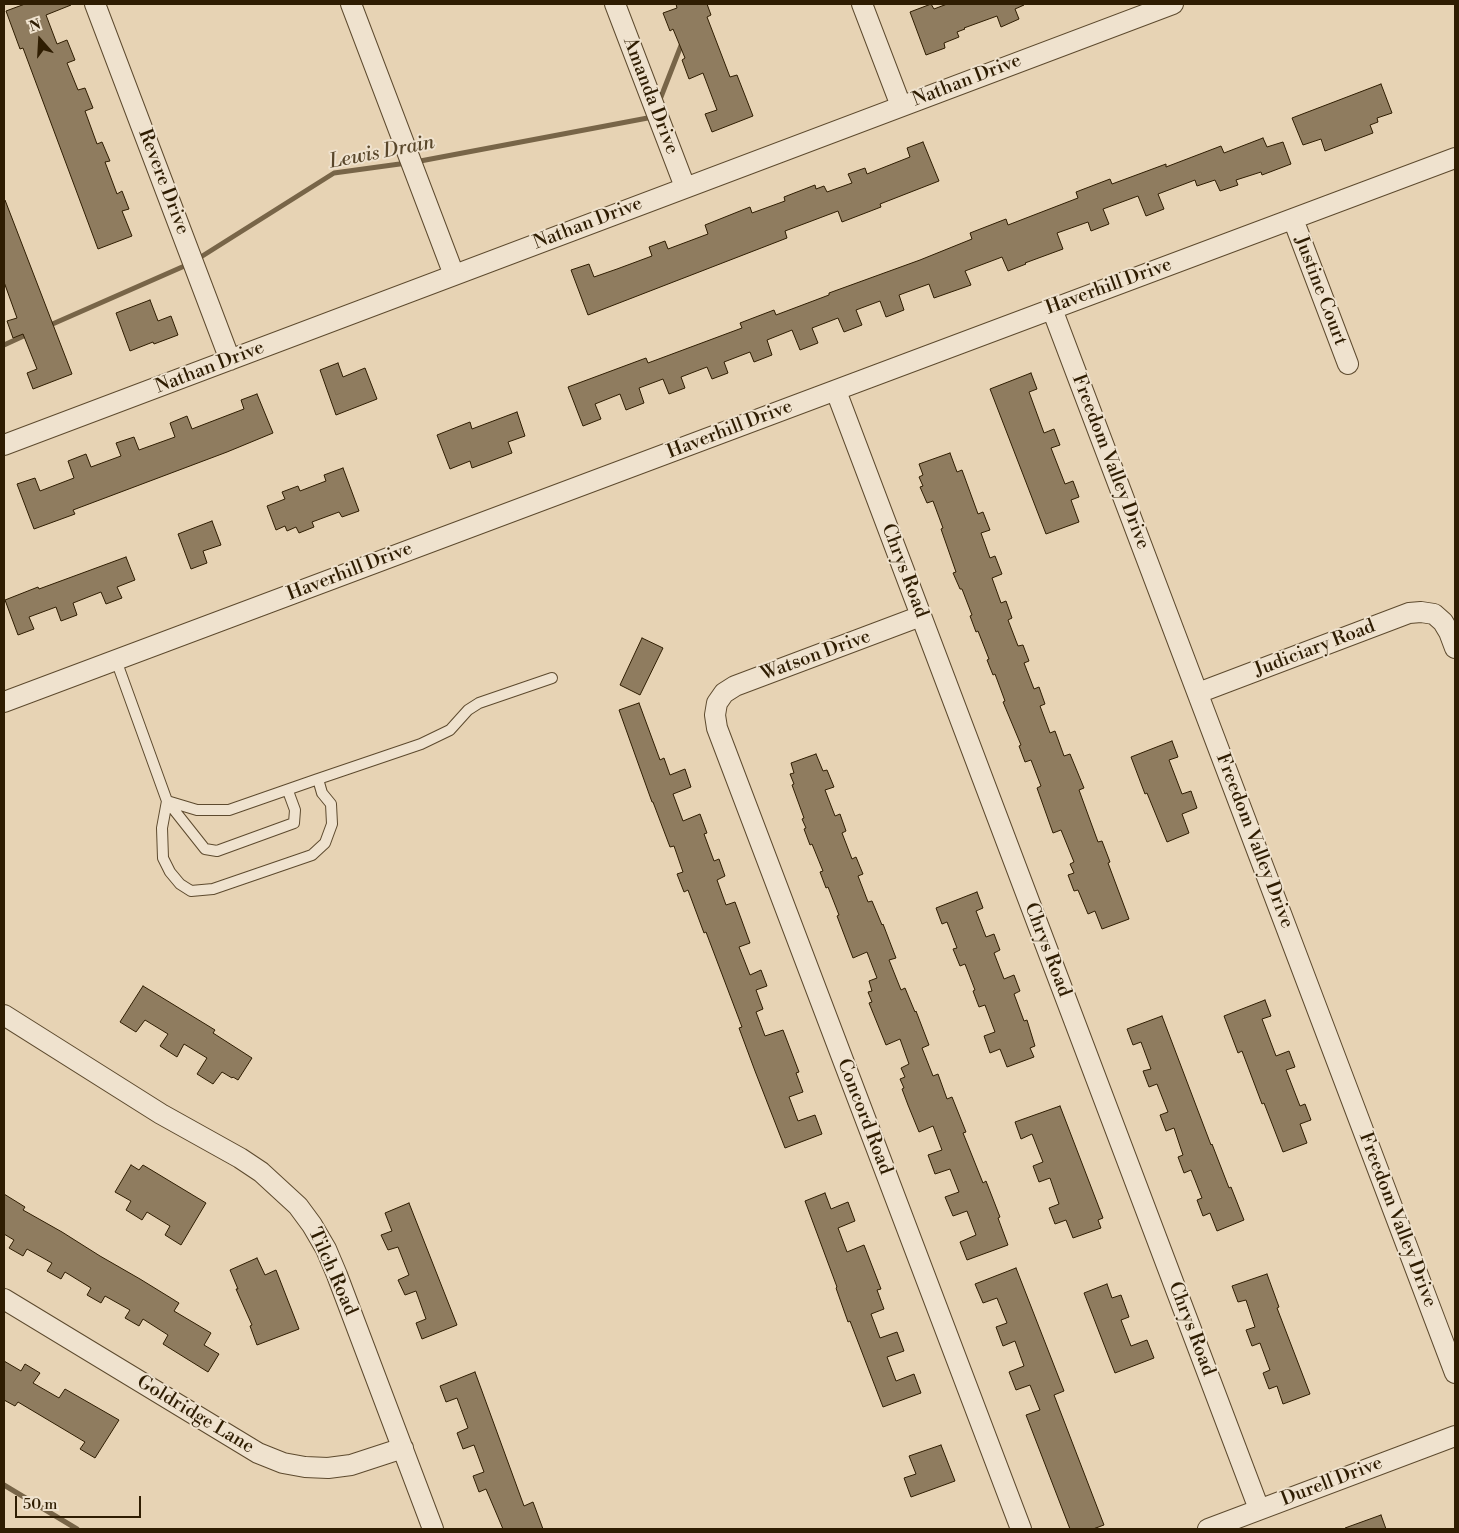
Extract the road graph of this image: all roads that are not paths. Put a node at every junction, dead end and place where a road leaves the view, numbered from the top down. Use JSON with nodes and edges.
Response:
{"nodes":[{"id":1,"x":95,"y":4,"type":"edge"},
{"id":2,"x":351,"y":4,"type":"edge"},
{"id":3,"x":615,"y":4,"type":"edge"},
{"id":4,"x":862,"y":4,"type":"edge"},
{"id":5,"x":1173,"y":4,"type":"edge"},
{"id":6,"x":901,"y":106,"type":"junction"},
{"id":7,"x":1455,"y":158,"type":"edge"},
{"id":8,"x":685,"y":188,"type":"junction"},
{"id":9,"x":1293,"y":219,"type":"junction"},
{"id":10,"x":454,"y":275,"type":"junction"},
{"id":11,"x":1052,"y":308,"type":"junction"},
{"id":12,"x":230,"y":360,"type":"junction"},
{"id":13,"x":1348,"y":364,"type":"dead end"},
{"id":14,"x":836,"y":391,"type":"junction"},
{"id":15,"x":5,"y":440,"type":"edge"},
{"id":16,"x":921,"y":616,"type":"junction"},
{"id":17,"x":1455,"y":648,"type":"edge"},
{"id":18,"x":116,"y":660,"type":"junction"},
{"id":19,"x":552,"y":678,"type":"dead end"},
{"id":20,"x":1198,"y":693,"type":"junction"},
{"id":21,"x":4,"y":702,"type":"edge"},
{"id":22,"x":717,"y":704,"type":"joint"},
{"id":23,"x":318,"y":779,"type":"junction"},
{"id":24,"x":288,"y":791,"type":"junction"},
{"id":25,"x":168,"y":801,"type":"junction"},
{"id":26,"x":4,"y":1015,"type":"edge"},
{"id":27,"x":4,"y":1299,"type":"edge"},
{"id":28,"x":1455,"y":1373,"type":"edge"},
{"id":29,"x":1455,"y":1436,"type":"edge"},
{"id":30,"x":403,"y":1448,"type":"junction"},
{"id":31,"x":1260,"y":1509,"type":"junction"},
{"id":32,"x":433,"y":1529,"type":"edge"},
{"id":33,"x":1021,"y":1529,"type":"edge"},
{"id":34,"x":1208,"y":1529,"type":"edge"}],
"edges":[{"from":1,"to":12,"type":"street","name":"Revere Drive"},
{"from":2,"to":10,"type":"street"},
{"from":3,"to":8,"type":"street","name":"Amanda Drive"},
{"from":4,"to":6,"type":"street"},
{"from":5,"to":6,"type":"street","name":"Nathan Drive"},
{"from":6,"to":8,"type":"street","name":"Nathan Drive"},
{"from":7,"to":9,"type":"street","name":"Haverhill Drive"},
{"from":8,"to":10,"type":"street","name":"Nathan Drive"},
{"from":9,"to":11,"type":"street","name":"Haverhill Drive"},
{"from":9,"to":13,"type":"street","name":"Justine Court"},
{"from":10,"to":12,"type":"street","name":"Nathan Drive"},
{"from":11,"to":14,"type":"street","name":"Haverhill Drive"},
{"from":11,"to":20,"type":"street","name":"Freedom Valley Drive"},
{"from":12,"to":15,"type":"street","name":"Nathan Drive"},
{"from":14,"to":16,"type":"street","name":"Chrys Road"},
{"from":14,"to":18,"type":"street","name":"Haverhill Drive"},
{"from":16,"to":22,"type":"street","name":"Watson Drive"},
{"from":16,"to":31,"type":"street","name":"Chrys Road"},
{"from":17,"to":20,"type":"street","name":"Judiciary Road"},
{"from":18,"to":21,"type":"street","name":"Haverhill Drive"},
{"from":18,"to":25,"type":"lane"},
{"from":19,"to":23,"type":"lane"},
{"from":20,"to":28,"type":"street","name":"Freedom Valley Drive"},
{"from":22,"to":33,"type":"street","name":"Concord Road"},
{"from":23,"to":24,"type":"lane"},
{"from":23,"to":25,"type":"lane"},
{"from":24,"to":25,"type":"lane"},
{"from":24,"to":25,"type":"lane"},
{"from":26,"to":30,"type":"street","name":"Tilch Road"},
{"from":27,"to":30,"type":"street","name":"Goldridge Lane"},
{"from":29,"to":31,"type":"street","name":"Durell Drive"},
{"from":30,"to":32,"type":"street","name":"Tilch Road"},
{"from":31,"to":34,"type":"street","name":"Durell Drive"}]}
